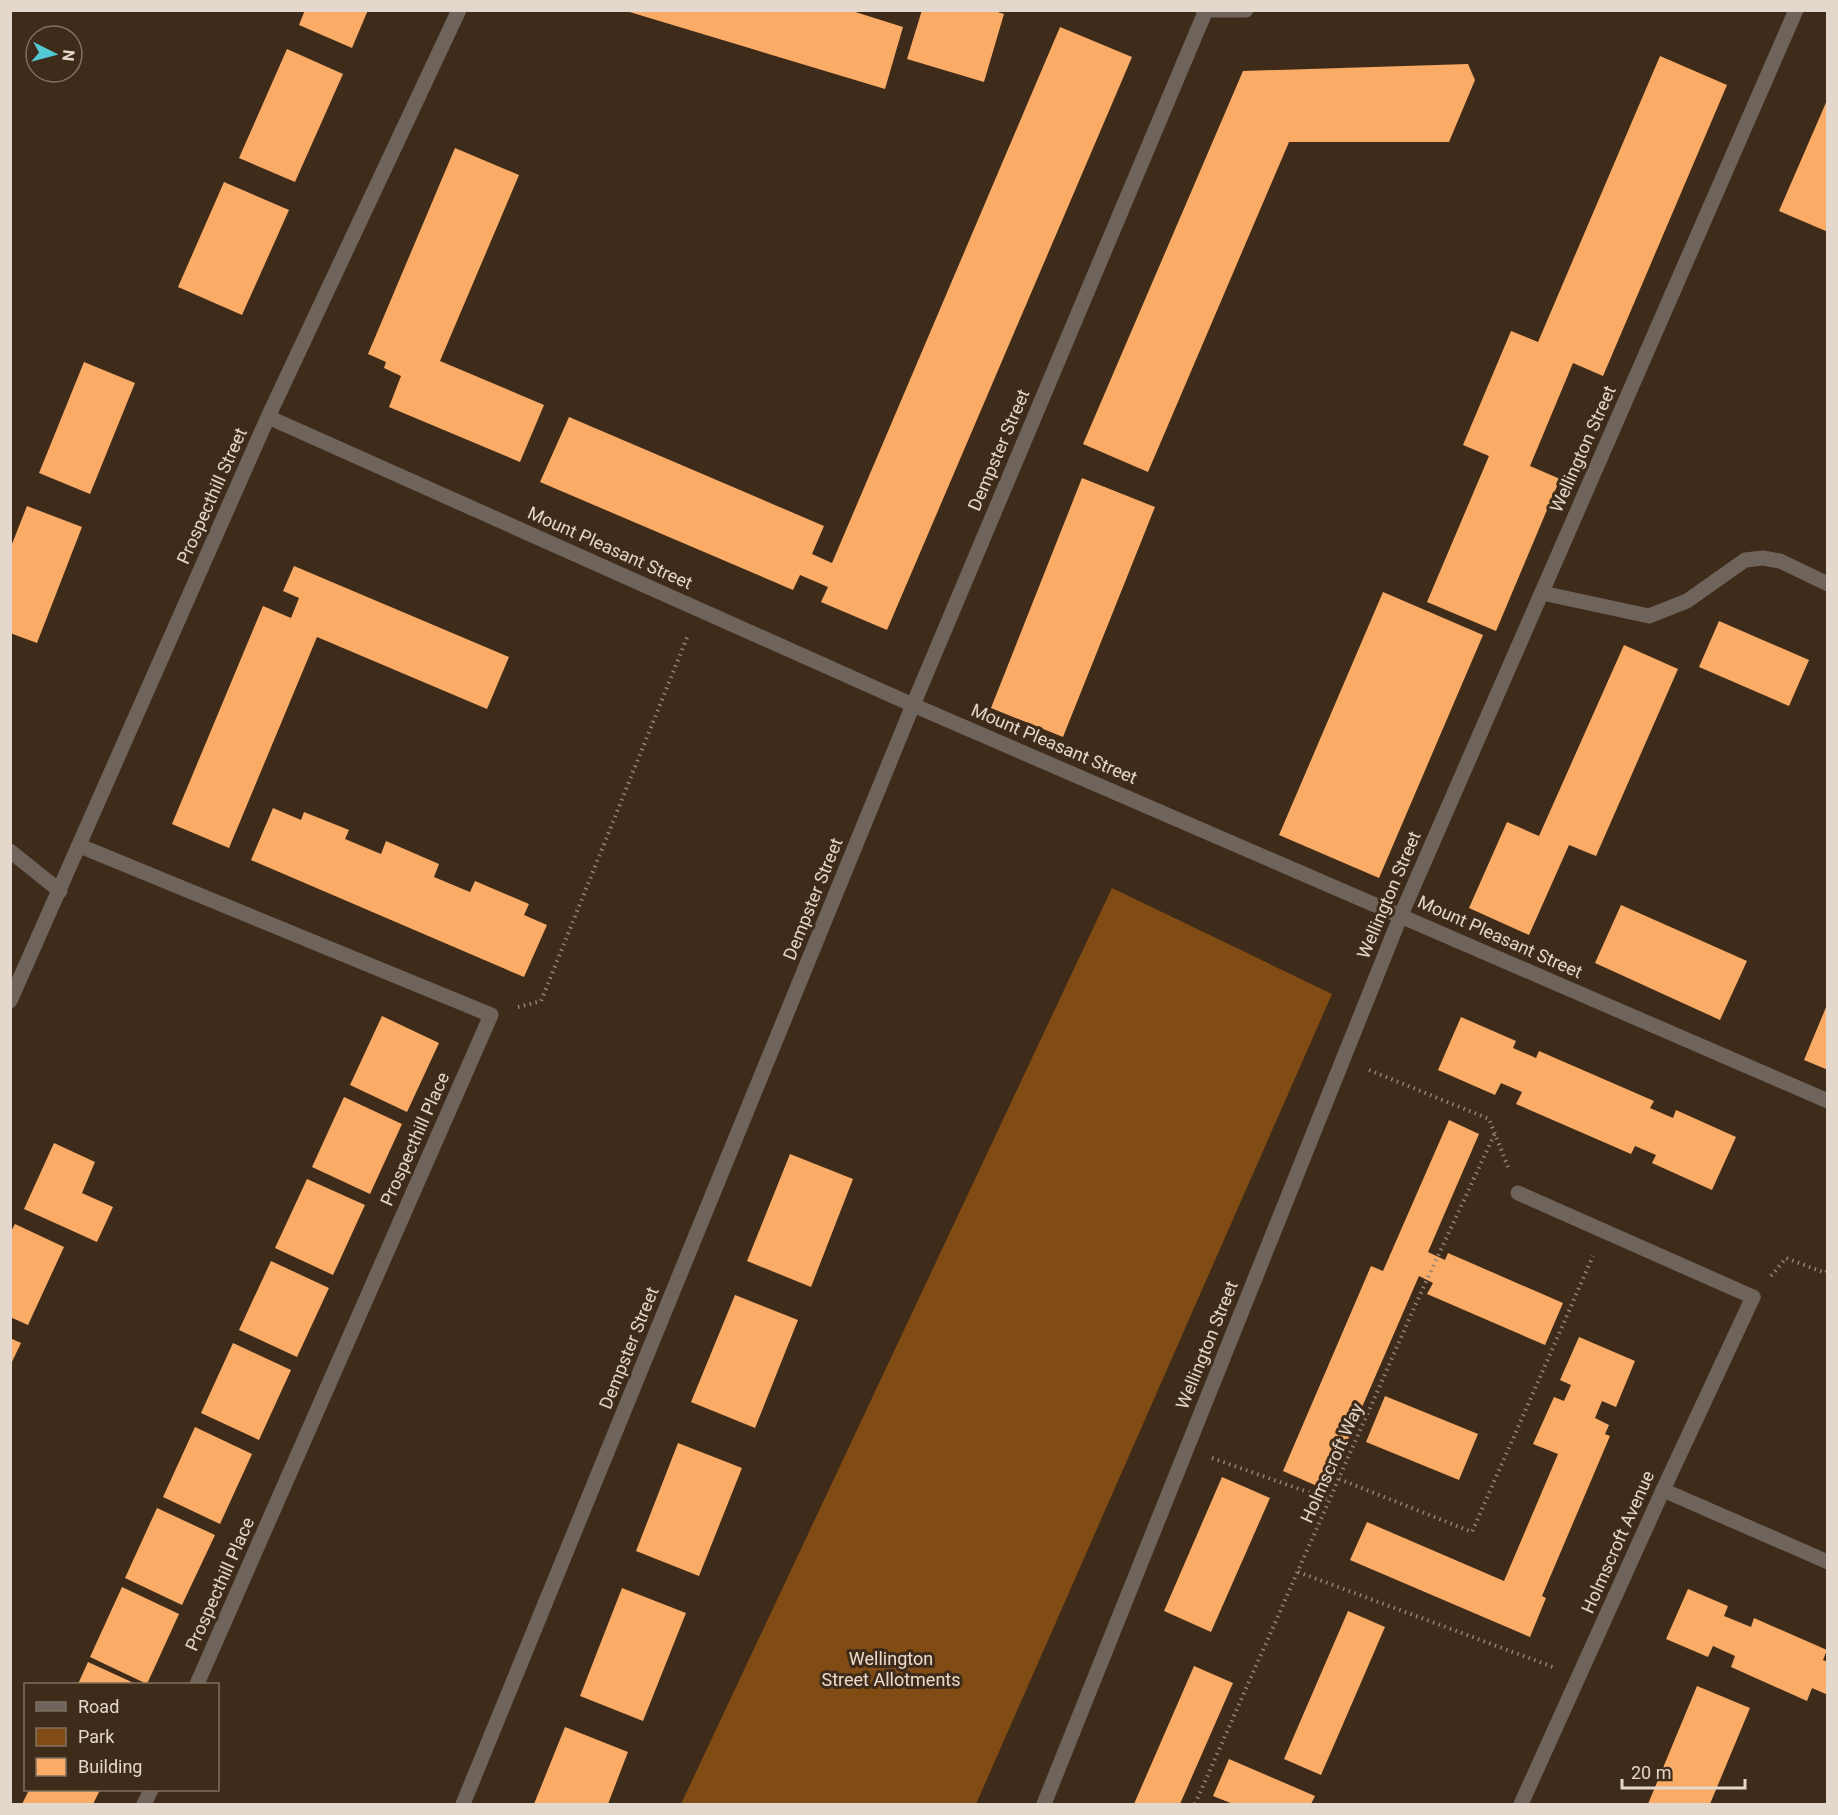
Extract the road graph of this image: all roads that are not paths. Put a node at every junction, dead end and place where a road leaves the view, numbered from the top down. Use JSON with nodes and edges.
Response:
{"nodes":[{"id":1,"x":459,"y":10,"type":"edge"},
{"id":2,"x":1246,"y":10,"type":"edge"},
{"id":3,"x":1796,"y":10,"type":"edge"},
{"id":4,"x":1204,"y":11,"type":"edge"},
{"id":5,"x":268,"y":417,"type":"junction"},
{"id":6,"x":1827,"y":584,"type":"edge"},
{"id":7,"x":1542,"y":593,"type":"junction"},
{"id":8,"x":913,"y":705,"type":"junction"},
{"id":9,"x":80,"y":846,"type":"junction"},
{"id":10,"x":10,"y":851,"type":"edge"},
{"id":11,"x":60,"y":891,"type":"junction"},
{"id":12,"x":1401,"y":915,"type":"junction"},
{"id":13,"x":10,"y":1001,"type":"edge"},
{"id":14,"x":1827,"y":1101,"type":"edge"},
{"id":15,"x":1518,"y":1193,"type":"road end"},
{"id":16,"x":1663,"y":1490,"type":"junction"},
{"id":17,"x":1827,"y":1562,"type":"edge"},
{"id":18,"x":197,"y":1683,"type":"edge"},
{"id":19,"x":463,"y":1804,"type":"edge"},
{"id":20,"x":1044,"y":1804,"type":"edge"},
{"id":21,"x":1521,"y":1804,"type":"edge"}],
"edges":[{"from":1,"to":5,"type":"street","name":"Prospecthill Street"},
{"from":2,"to":4,"type":"street"},
{"from":3,"to":7,"type":"street","name":"Wellington Street"},
{"from":4,"to":8,"type":"street","name":"Dempster Street"},
{"from":5,"to":8,"type":"street","name":"Mount Pleasant Street"},
{"from":5,"to":9,"type":"street","name":"Prospecthill Street"},
{"from":6,"to":7,"type":"street"},
{"from":7,"to":12,"type":"street","name":"Wellington Street"},
{"from":8,"to":12,"type":"street","name":"Mount Pleasant Street"},
{"from":8,"to":19,"type":"street","name":"Dempster Street"},
{"from":9,"to":11,"type":"street","name":"Prospecthill Street"},
{"from":9,"to":18,"type":"street","name":"Prospecthill Place"},
{"from":10,"to":11,"type":"street"},
{"from":11,"to":13,"type":"street","name":"Prospecthill Street"},
{"from":12,"to":14,"type":"street","name":"Mount Pleasant Street"},
{"from":12,"to":20,"type":"street","name":"Wellington Street"},
{"from":15,"to":16,"type":"street","name":"Holmscroft Avenue"},
{"from":16,"to":17,"type":"street"},
{"from":16,"to":21,"type":"street","name":"Holmscroft Avenue"}]}
